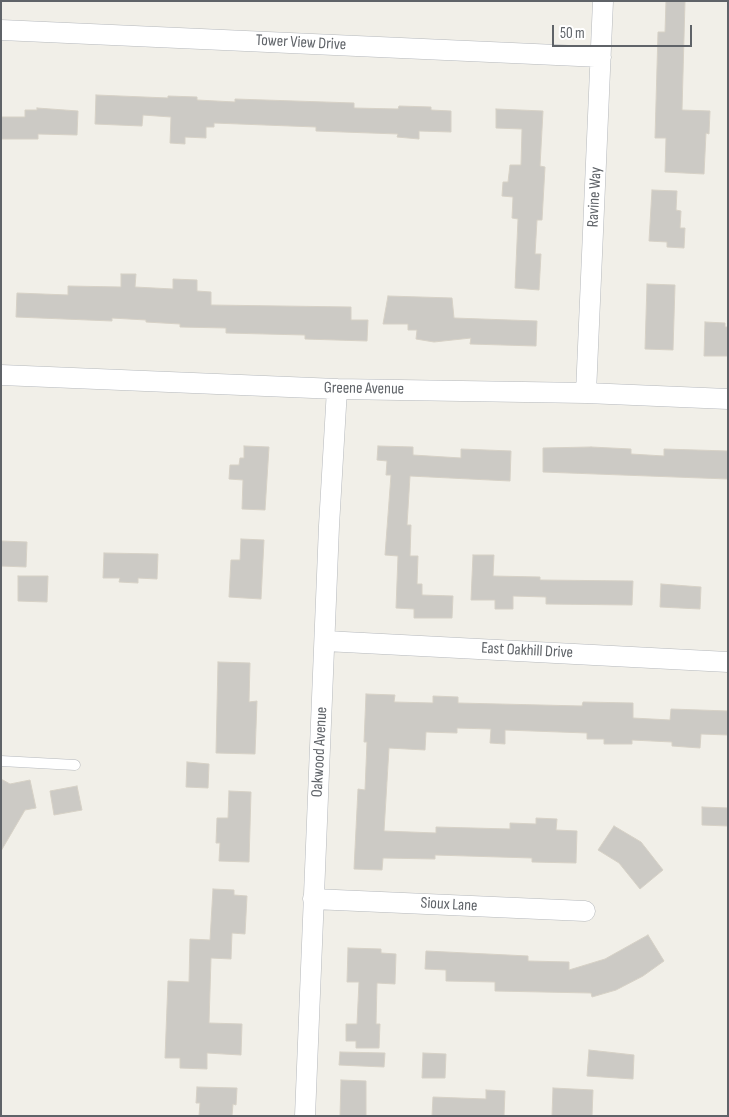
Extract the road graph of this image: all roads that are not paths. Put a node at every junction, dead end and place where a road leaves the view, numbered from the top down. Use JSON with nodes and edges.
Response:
{"nodes":[{"id":1,"x":604,"y":1,"type":"edge"},
{"id":2,"x":1,"y":30,"type":"edge"},
{"id":3,"x":601,"y":57,"type":"junction"},
{"id":4,"x":1,"y":375,"type":"edge"},
{"id":5,"x":337,"y":389,"type":"junction"},
{"id":6,"x":586,"y":393,"type":"junction"},
{"id":7,"x":728,"y":399,"type":"edge"},
{"id":8,"x":326,"y":641,"type":"junction"},
{"id":9,"x":728,"y":662,"type":"edge"},
{"id":10,"x":1,"y":761,"type":"edge"},
{"id":11,"x":75,"y":765,"type":"dead end"},
{"id":12,"x":313,"y":899,"type":"junction"},
{"id":13,"x":585,"y":911,"type":"dead end"},
{"id":14,"x":305,"y":1116,"type":"edge"}],
"edges":[{"from":1,"to":3,"type":"street","name":"Ravine Way"},
{"from":2,"to":3,"type":"street","name":"Tower View Drive"},
{"from":3,"to":6,"type":"street","name":"Ravine Way"},
{"from":4,"to":5,"type":"street","name":"Greene Avenue"},
{"from":5,"to":6,"type":"street","name":"Greene Avenue"},
{"from":5,"to":8,"type":"street","name":"Oakwood Avenue"},
{"from":6,"to":7,"type":"street","name":"Greene Avenue"},
{"from":8,"to":9,"type":"street","name":"East Oakhill Drive"},
{"from":8,"to":12,"type":"street","name":"Oakwood Avenue"},
{"from":10,"to":11,"type":"lane"},
{"from":12,"to":13,"type":"street","name":"Sioux Lane"},
{"from":12,"to":14,"type":"street","name":"Oakwood Avenue"}]}
